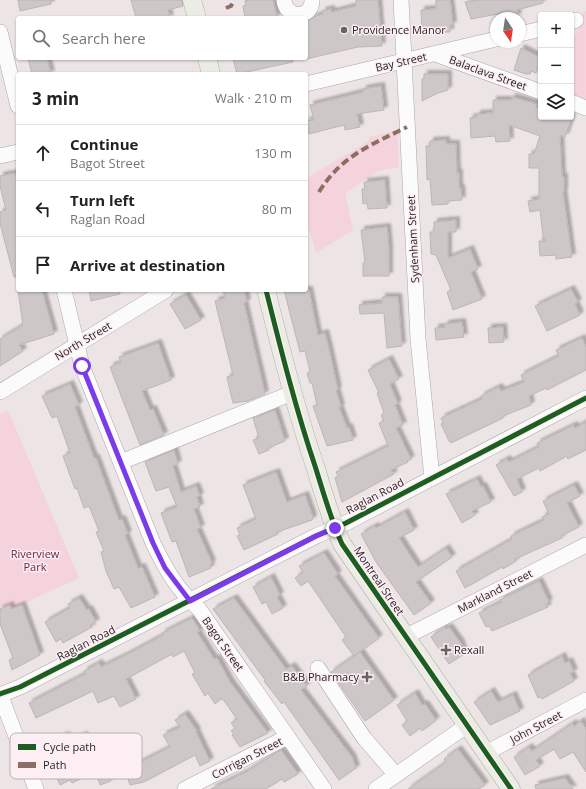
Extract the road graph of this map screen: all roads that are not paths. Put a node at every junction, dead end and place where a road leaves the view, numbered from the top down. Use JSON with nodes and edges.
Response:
{"nodes":[{"id":1,"x":192,"y":0,"type":"edge"},
{"id":2,"x":284,"y":0,"type":"edge"},
{"id":3,"x":312,"y":0,"type":"edge"},
{"id":4,"x":401,"y":0,"type":"edge"},
{"id":5,"x":196,"y":16,"type":"edge"},
{"id":6,"x":538,"y":30,"type":"edge"},
{"id":7,"x":0,"y":32,"type":"edge"},
{"id":8,"x":526,"y":33,"type":"edge"},
{"id":9,"x":490,"y":40,"type":"edge"},
{"id":10,"x":435,"y":54,"type":"junction"},
{"id":11,"x":208,"y":60,"type":"edge"},
{"id":12,"x":403,"y":61,"type":"junction"},
{"id":13,"x":211,"y":72,"type":"edge"},
{"id":14,"x":308,"y":84,"type":"edge"},
{"id":15,"x":538,"y":91,"type":"edge"},
{"id":16,"x":16,"y":98,"type":"edge"},
{"id":17,"x":574,"y":103,"type":"edge"},
{"id":18,"x":586,"y":108,"type":"edge"},
{"id":19,"x":16,"y":152,"type":"edge"},
{"id":20,"x":0,"y":156,"type":"edge"},
{"id":21,"x":64,"y":292,"type":"edge"},
{"id":22,"x":163,"y":292,"type":"edge"},
{"id":23,"x":267,"y":292,"type":"edge"},
{"id":24,"x":77,"y":345,"type":"junction"},
{"id":25,"x":0,"y":392,"type":"edge"},
{"id":26,"x":292,"y":393,"type":"junction"},
{"id":27,"x":586,"y":398,"type":"edge"},
{"id":28,"x":120,"y":462,"type":"junction"},
{"id":29,"x":432,"y":478,"type":"junction"},
{"id":30,"x":335,"y":528,"type":"junction"},
{"id":31,"x":586,"y":545,"type":"edge"},
{"id":32,"x":190,"y":601,"type":"junction"},
{"id":33,"x":405,"y":638,"type":"junction"},
{"id":34,"x":318,"y":668,"type":"dead end"},
{"id":35,"x":0,"y":695,"type":"edge"},
{"id":36,"x":586,"y":700,"type":"edge"},
{"id":37,"x":466,"y":726,"type":"junction"},
{"id":38,"x":15,"y":733,"type":"edge"},
{"id":39,"x":287,"y":737,"type":"junction"},
{"id":40,"x":486,"y":753,"type":"junction"},
{"id":41,"x":396,"y":775,"type":"junction"},
{"id":42,"x":32,"y":779,"type":"edge"},
{"id":43,"x":36,"y":789,"type":"edge"},
{"id":44,"x":185,"y":789,"type":"edge"},
{"id":45,"x":324,"y":789,"type":"edge"},
{"id":46,"x":376,"y":789,"type":"edge"},
{"id":47,"x":511,"y":789,"type":"edge"}],
"edges":[{"from":1,"to":5,"type":"main road"},
{"from":2,"to":3,"type":"street"},
{"from":4,"to":12,"type":"street","name":"Sydenham Street"},
{"from":6,"to":8,"type":"street"},
{"from":7,"to":16,"type":"street"},
{"from":9,"to":10,"type":"street","name":"Bay Street"},
{"from":10,"to":12,"type":"street","name":"Bay Street"},
{"from":10,"to":15,"type":"street","name":"Balaclava Street"},
{"from":11,"to":13,"type":"main road"},
{"from":12,"to":14,"type":"street","name":"Bay Street"},
{"from":12,"to":29,"type":"street","name":"Sydenham Street"},
{"from":17,"to":18,"type":"street"},
{"from":19,"to":20,"type":"street"},
{"from":21,"to":24,"type":"street","name":"Bagot Street"},
{"from":22,"to":24,"type":"street","name":"North Street"},
{"from":23,"to":26,"type":"main road","name":"Montreal Street"},
{"from":24,"to":25,"type":"street","name":"North Street"},
{"from":24,"to":28,"type":"street","name":"Bagot Street"},
{"from":26,"to":28,"type":"street"},
{"from":26,"to":30,"type":"main road","name":"Montreal Street"},
{"from":27,"to":29,"type":"street","name":"Raglan Road"},
{"from":28,"to":32,"type":"street","name":"Bagot Street"},
{"from":29,"to":30,"type":"street","name":"Raglan Road"},
{"from":30,"to":32,"type":"street","name":"Raglan Road"},
{"from":30,"to":33,"type":"main road","name":"Montreal Street"},
{"from":31,"to":33,"type":"street","name":"Markland Street"},
{"from":32,"to":35,"type":"street","name":"Raglan Road"},
{"from":32,"to":39,"type":"street","name":"Bagot Street"},
{"from":33,"to":37,"type":"main road","name":"Montreal Street"},
{"from":34,"to":41,"type":"street"},
{"from":35,"to":38,"type":"street"},
{"from":36,"to":40,"type":"street","name":"John Street"},
{"from":37,"to":40,"type":"main road","name":"Montreal Street"},
{"from":37,"to":41,"type":"street"},
{"from":39,"to":44,"type":"street","name":"Corrigan Street"},
{"from":39,"to":45,"type":"street","name":"Bagot Street"},
{"from":40,"to":47,"type":"main road","name":"Montreal Street"},
{"from":41,"to":46,"type":"street"},
{"from":42,"to":43,"type":"street"}]}
